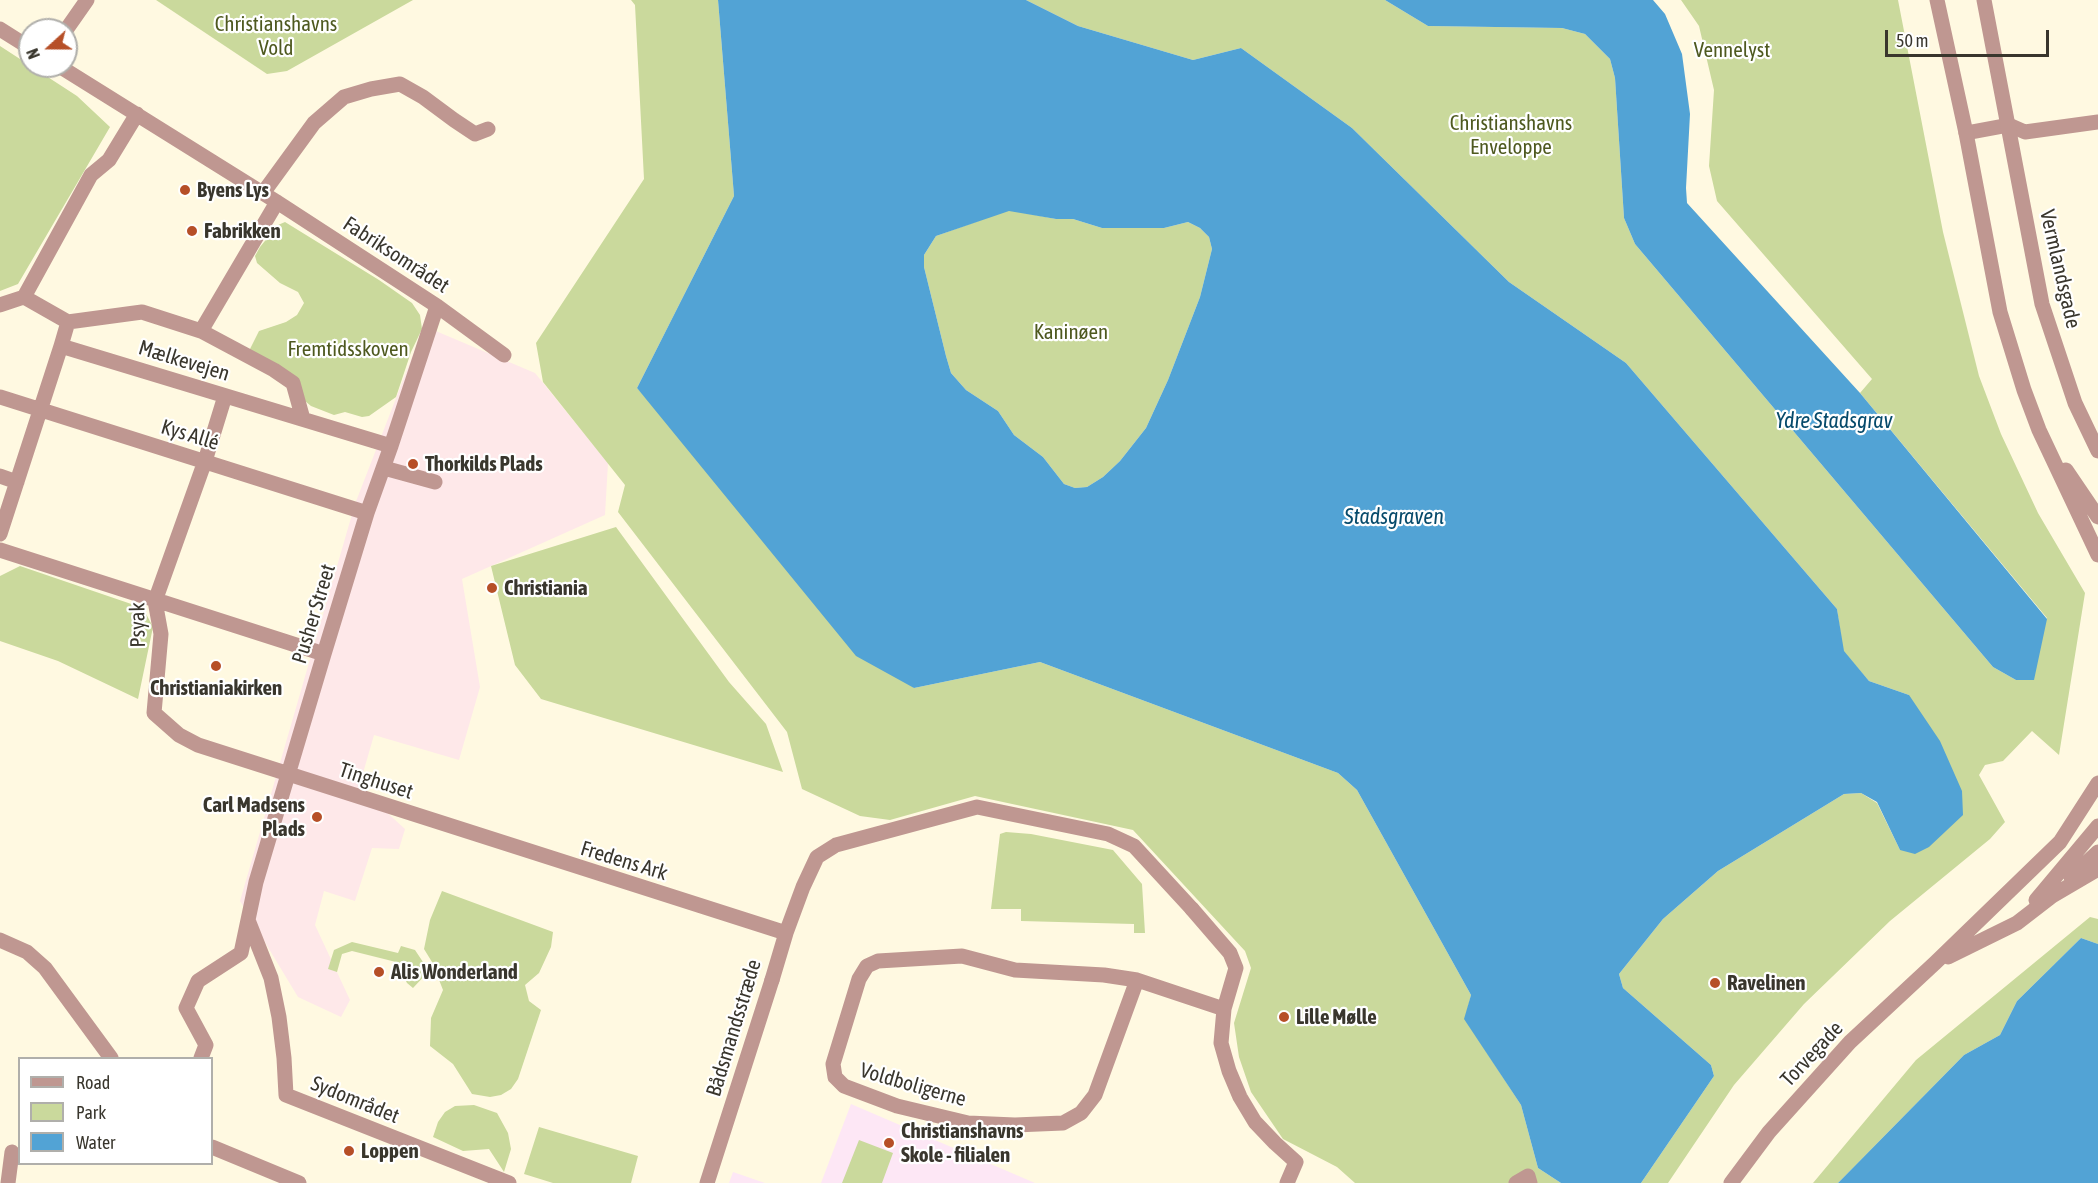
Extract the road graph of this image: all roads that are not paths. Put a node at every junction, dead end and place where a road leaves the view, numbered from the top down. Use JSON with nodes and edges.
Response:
{"nodes":[{"id":1,"x":87,"y":0,"type":"edge"},
{"id":2,"x":1937,"y":0,"type":"edge"},
{"id":3,"x":1984,"y":0,"type":"edge"},
{"id":4,"x":74,"y":18,"type":"edge"},
{"id":5,"x":0,"y":29,"type":"edge"},
{"id":6,"x":18,"y":40,"type":"edge"},
{"id":7,"x":78,"y":78,"type":"edge"},
{"id":8,"x":137,"y":114,"type":"junction"},
{"id":9,"x":2098,"y":122,"type":"edge"},
{"id":10,"x":2009,"y":125,"type":"junction"},
{"id":11,"x":488,"y":129,"type":"dead end"},
{"id":12,"x":1966,"y":133,"type":"junction"},
{"id":13,"x":263,"y":193,"type":"junction"},
{"id":14,"x":277,"y":201,"type":"junction"},
{"id":15,"x":24,"y":297,"type":"junction"},
{"id":16,"x":0,"y":305,"type":"edge"},
{"id":17,"x":437,"y":306,"type":"junction"},
{"id":18,"x":68,"y":322,"type":"junction"},
{"id":19,"x":201,"y":332,"type":"junction"},
{"id":20,"x":61,"y":346,"type":"junction"},
{"id":21,"x":504,"y":355,"type":"dead end"},
{"id":22,"x":225,"y":396,"type":"junction"},
{"id":23,"x":0,"y":397,"type":"edge"},
{"id":24,"x":41,"y":410,"type":"junction"},
{"id":25,"x":303,"y":419,"type":"junction"},
{"id":26,"x":2039,"y":430,"type":"junction"},
{"id":27,"x":391,"y":446,"type":"junction"},
{"id":28,"x":2098,"y":451,"type":"edge"},
{"id":29,"x":205,"y":461,"type":"junction"},
{"id":30,"x":384,"y":468,"type":"junction"},
{"id":31,"x":0,"y":476,"type":"edge"},
{"id":32,"x":17,"y":482,"type":"junction"},
{"id":33,"x":435,"y":482,"type":"dead end"},
{"id":34,"x":368,"y":513,"type":"junction"},
{"id":35,"x":2098,"y":517,"type":"edge"},
{"id":36,"x":0,"y":534,"type":"edge"},
{"id":37,"x":0,"y":550,"type":"edge"},
{"id":38,"x":2098,"y":555,"type":"edge"},
{"id":39,"x":155,"y":601,"type":"junction"},
{"id":40,"x":324,"y":654,"type":"junction"},
{"id":41,"x":288,"y":775,"type":"junction"},
{"id":42,"x":2098,"y":782,"type":"edge"},
{"id":43,"x":2098,"y":826,"type":"edge"},
{"id":44,"x":451,"y":827,"type":"joint"},
{"id":45,"x":2098,"y":852,"type":"edge"},
{"id":46,"x":2098,"y":869,"type":"edge"},
{"id":47,"x":2052,"y":896,"type":"junction"},
{"id":48,"x":248,"y":920,"type":"junction"},
{"id":49,"x":2017,"y":923,"type":"junction"},
{"id":50,"x":786,"y":933,"type":"junction"},
{"id":51,"x":0,"y":939,"type":"edge"},
{"id":52,"x":1935,"y":963,"type":"junction"},
{"id":53,"x":1137,"y":980,"type":"junction"},
{"id":54,"x":1224,"y":1009,"type":"junction"},
{"id":55,"x":110,"y":1057,"type":"edge"},
{"id":56,"x":202,"y":1057,"type":"edge"},
{"id":57,"x":213,"y":1147,"type":"edge"},
{"id":58,"x":11,"y":1151,"type":"edge"},
{"id":59,"x":8,"y":1183,"type":"edge"},
{"id":60,"x":298,"y":1183,"type":"edge"},
{"id":61,"x":509,"y":1183,"type":"edge"},
{"id":62,"x":708,"y":1183,"type":"edge"},
{"id":63,"x":1287,"y":1183,"type":"edge"},
{"id":64,"x":1516,"y":1183,"type":"edge"},
{"id":65,"x":1530,"y":1183,"type":"edge"},
{"id":66,"x":1731,"y":1183,"type":"edge"}],
"edges":[{"from":1,"to":4,"type":"street"},
{"from":2,"to":12,"type":"street"},
{"from":3,"to":10,"type":"street","name":"Vermlandsgade"},
{"from":5,"to":6,"type":"street"},
{"from":7,"to":8,"type":"street","name":"Fabriksområdet"},
{"from":8,"to":13,"type":"street","name":"Fabriksområdet"},
{"from":8,"to":15,"type":"street"},
{"from":9,"to":10,"type":"street"},
{"from":10,"to":12,"type":"street"},
{"from":10,"to":28,"type":"street","name":"Vermlandsgade"},
{"from":11,"to":13,"type":"street"},
{"from":12,"to":26,"type":"street"},
{"from":13,"to":14,"type":"street","name":"Fabriksområdet"},
{"from":14,"to":17,"type":"street","name":"Fabriksområdet"},
{"from":14,"to":19,"type":"street"},
{"from":15,"to":16,"type":"street"},
{"from":15,"to":18,"type":"street"},
{"from":17,"to":21,"type":"street","name":"Fabriksområdet"},
{"from":17,"to":27,"type":"street"},
{"from":18,"to":19,"type":"street"},
{"from":18,"to":20,"type":"street"},
{"from":19,"to":25,"type":"street"},
{"from":20,"to":22,"type":"street","name":"Mælkevejen"},
{"from":20,"to":24,"type":"street"},
{"from":22,"to":25,"type":"street","name":"Mælkevejen"},
{"from":22,"to":29,"type":"street","name":"Psyak"},
{"from":23,"to":24,"type":"street","name":"Kys Allé"},
{"from":24,"to":29,"type":"street","name":"Kys Allé"},
{"from":24,"to":32,"type":"street"},
{"from":25,"to":27,"type":"street","name":"Mælkevejen"},
{"from":26,"to":35,"type":"street"},
{"from":26,"to":38,"type":"street"},
{"from":27,"to":30,"type":"street"},
{"from":29,"to":34,"type":"street","name":"Kys Allé"},
{"from":29,"to":39,"type":"street","name":"Psyak"},
{"from":30,"to":33,"type":"street"},
{"from":30,"to":34,"type":"street","name":"Pusher Street"},
{"from":31,"to":32,"type":"street"},
{"from":32,"to":36,"type":"street"},
{"from":34,"to":40,"type":"street","name":"Pusher Street"},
{"from":37,"to":39,"type":"street"},
{"from":39,"to":40,"type":"street"},
{"from":39,"to":41,"type":"street","name":"Psyak"},
{"from":40,"to":41,"type":"street","name":"Pusher Street"},
{"from":41,"to":44,"type":"street","name":"Tinghuset"},
{"from":41,"to":48,"type":"street"},
{"from":42,"to":52,"type":"street","name":"Torvegade"},
{"from":43,"to":49,"type":"street"},
{"from":44,"to":50,"type":"street","name":"Fredens Ark"},
{"from":45,"to":47,"type":"street"},
{"from":46,"to":47,"type":"street"},
{"from":47,"to":49,"type":"street"},
{"from":48,"to":56,"type":"street"},
{"from":48,"to":61,"type":"street","name":"Sydområdet"},
{"from":49,"to":52,"type":"street","name":"Torvegade"},
{"from":50,"to":54,"type":"street","name":"Bådsmandsstræde"},
{"from":50,"to":62,"type":"street","name":"Bådsmandsstræde"},
{"from":51,"to":55,"type":"street"},
{"from":52,"to":66,"type":"street","name":"Torvegade"},
{"from":53,"to":53,"type":"street","name":"Voldboligerne"},
{"from":53,"to":54,"type":"street","name":"Voldboligerne"},
{"from":54,"to":63,"type":"street"},
{"from":57,"to":60,"type":"street"},
{"from":58,"to":59,"type":"street"},
{"from":64,"to":65,"type":"street"}]}
